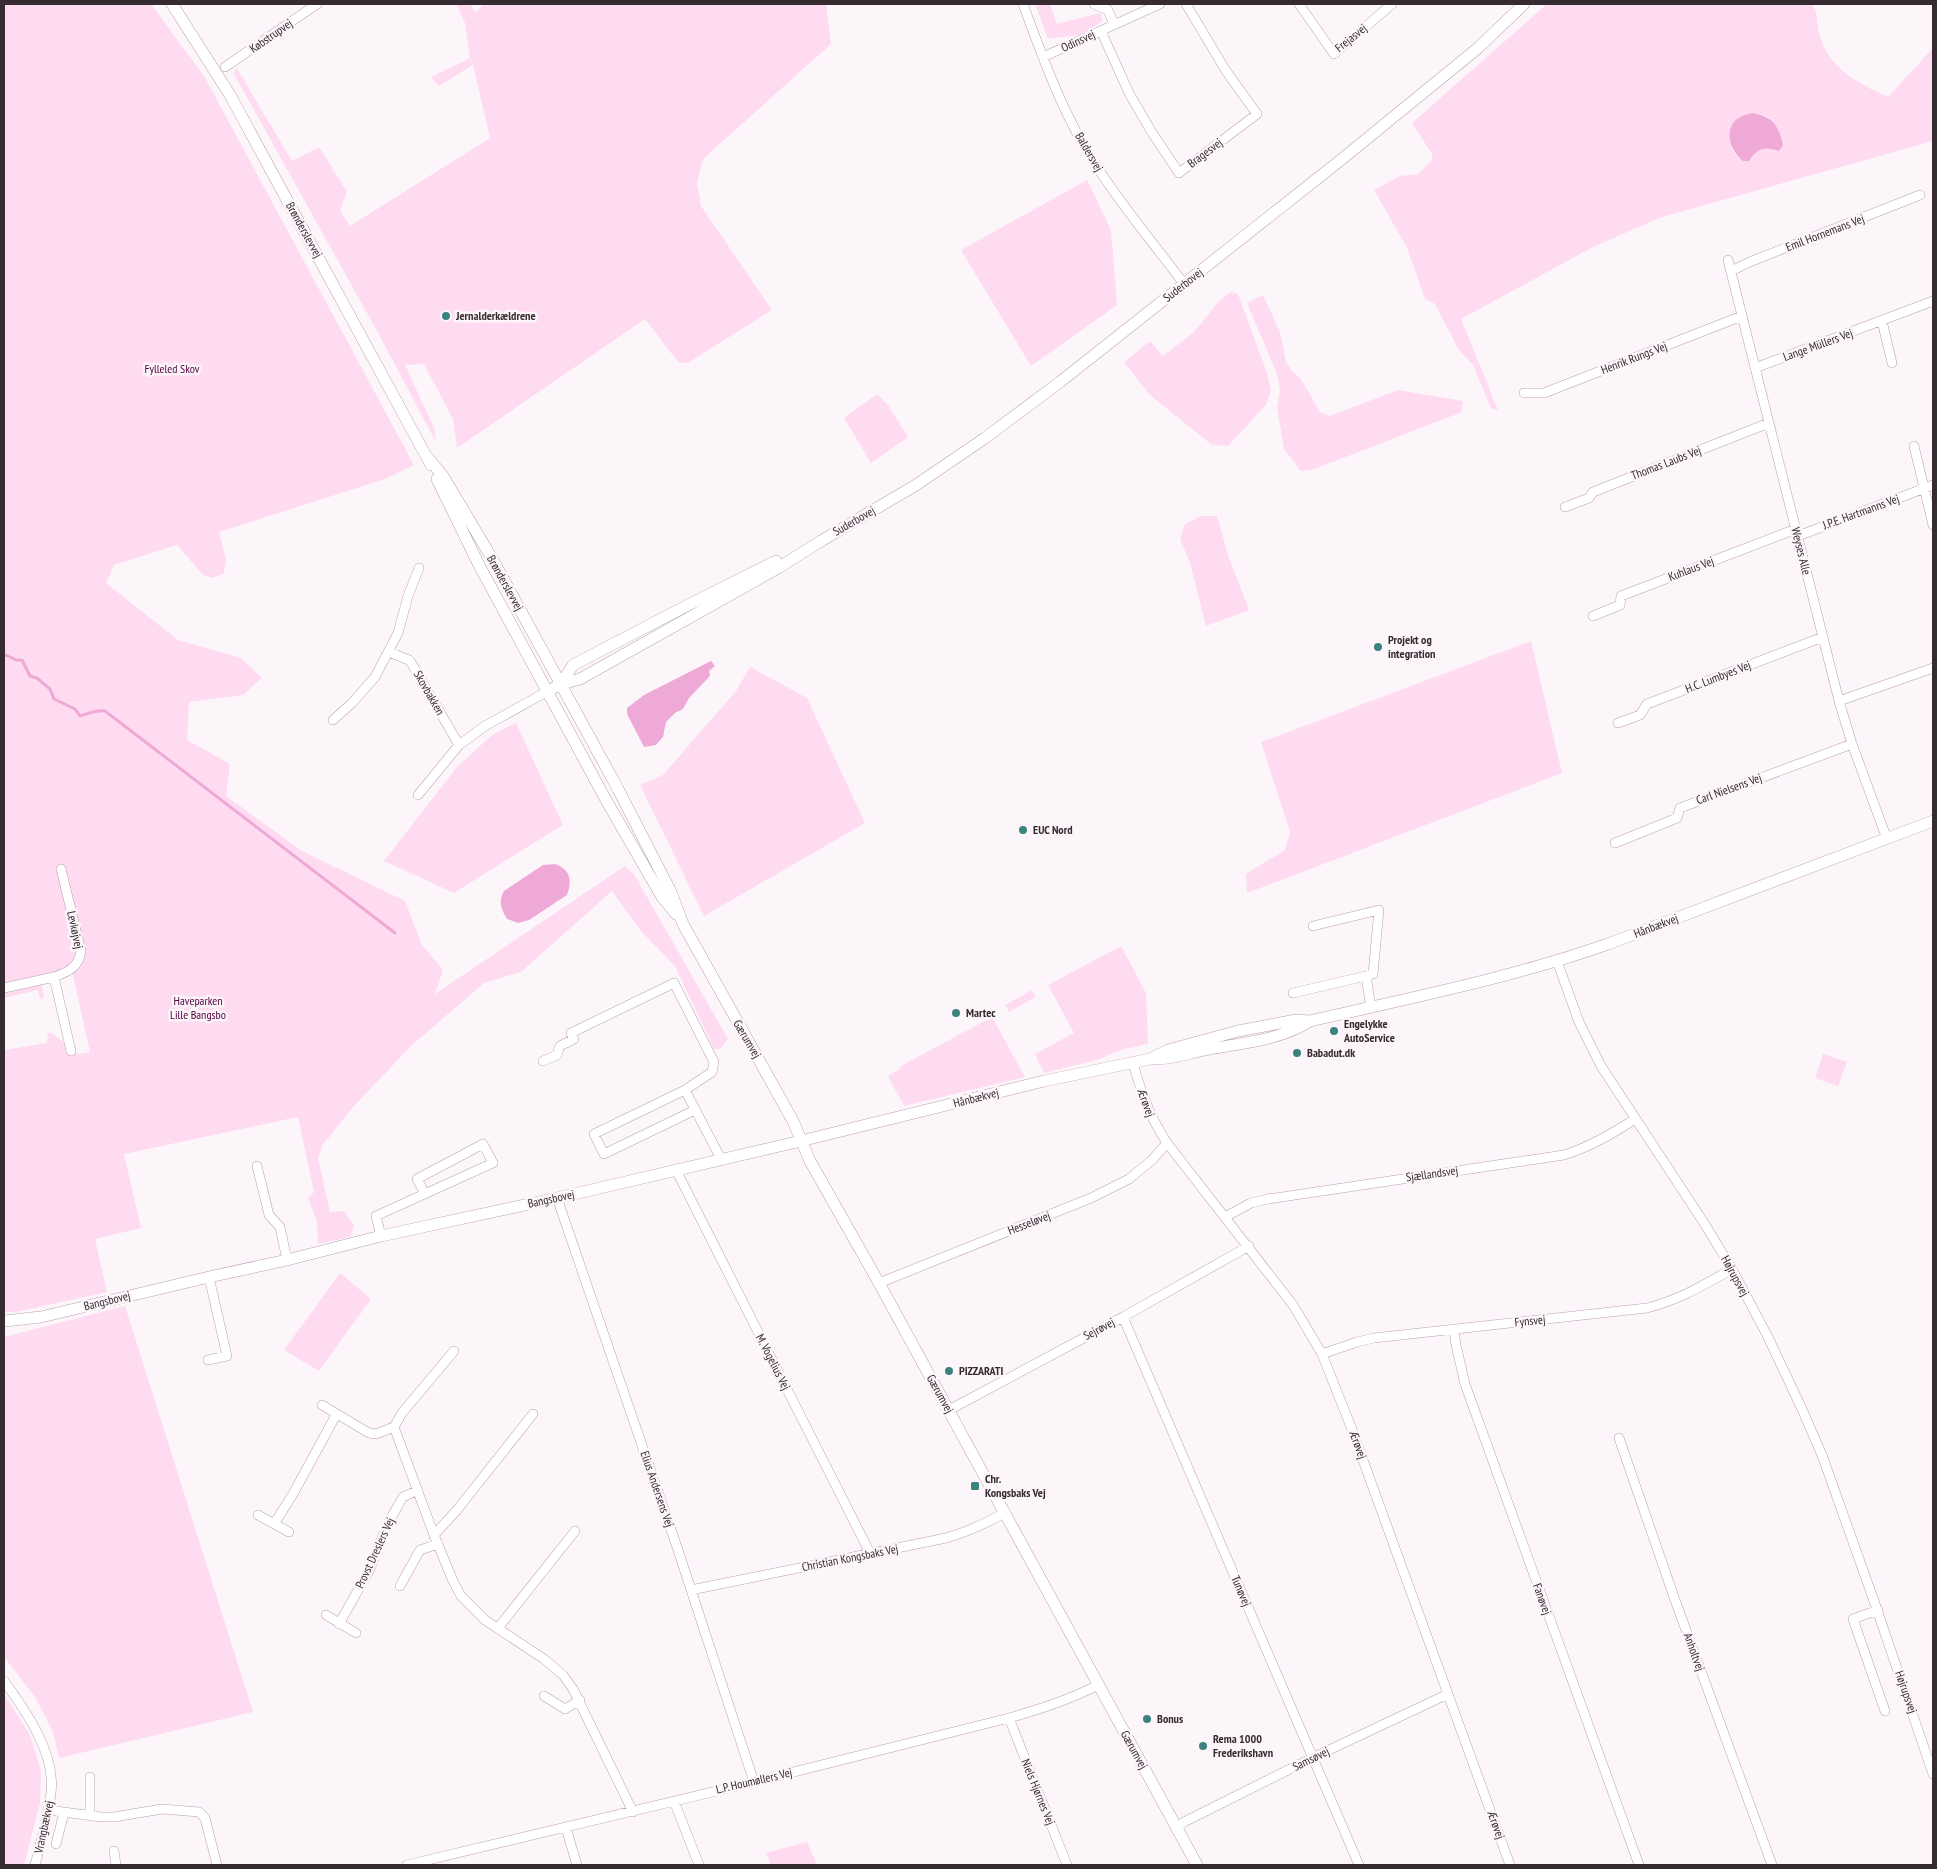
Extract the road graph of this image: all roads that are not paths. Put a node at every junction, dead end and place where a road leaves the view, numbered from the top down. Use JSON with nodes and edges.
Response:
{"nodes":[{"id":1,"x":172,"y":4,"type":"edge"},
{"id":2,"x":317,"y":4,"type":"edge"},
{"id":3,"x":1023,"y":4,"type":"edge"},
{"id":4,"x":1094,"y":4,"type":"edge"},
{"id":5,"x":1160,"y":4,"type":"edge"},
{"id":6,"x":1186,"y":4,"type":"edge"},
{"id":7,"x":1299,"y":4,"type":"edge"},
{"id":8,"x":1392,"y":4,"type":"edge"},
{"id":9,"x":1524,"y":4,"type":"edge"},
{"id":10,"x":1114,"y":25,"type":"junction"},
{"id":11,"x":1101,"y":31,"type":"junction"},
{"id":12,"x":1043,"y":57,"type":"junction"},
{"id":13,"x":225,"y":68,"type":"dead end"},
{"id":14,"x":1920,"y":196,"type":"dead end"},
{"id":15,"x":1728,"y":260,"type":"dead end"},
{"id":16,"x":1731,"y":271,"type":"junction"},
{"id":17,"x":1184,"y":284,"type":"junction"},
{"id":18,"x":1933,"y":301,"type":"edge"},
{"id":19,"x":1742,"y":316,"type":"junction"},
{"id":20,"x":1882,"y":321,"type":"junction"},
{"id":21,"x":1892,"y":363,"type":"dead end"},
{"id":22,"x":1755,"y":368,"type":"junction"},
{"id":23,"x":1524,"y":393,"type":"dead end"},
{"id":24,"x":1769,"y":423,"type":"junction"},
{"id":25,"x":1914,"y":446,"type":"dead end"},
{"id":26,"x":429,"y":459,"type":"junction"},
{"id":27,"x":1929,"y":487,"type":"edge"},
{"id":28,"x":1566,"y":507,"type":"dead end"},
{"id":29,"x":1933,"y":524,"type":"edge"},
{"id":30,"x":1797,"y":532,"type":"junction"},
{"id":31,"x":419,"y":568,"type":"dead end"},
{"id":32,"x":1593,"y":616,"type":"dead end"},
{"id":33,"x":1823,"y":637,"type":"junction"},
{"id":34,"x":389,"y":652,"type":"junction"},
{"id":35,"x":1933,"y":668,"type":"edge"},
{"id":36,"x":560,"y":684,"type":"junction"},
{"id":37,"x":548,"y":691,"type":"junction"},
{"id":38,"x":1839,"y":701,"type":"junction"},
{"id":39,"x":333,"y":720,"type":"dead end"},
{"id":40,"x":1618,"y":723,"type":"dead end"},
{"id":41,"x":1852,"y":744,"type":"junction"},
{"id":42,"x":459,"y":745,"type":"junction"},
{"id":43,"x":418,"y":795,"type":"dead end"},
{"id":44,"x":1933,"y":821,"type":"edge"},
{"id":45,"x":1887,"y":839,"type":"junction"},
{"id":46,"x":1615,"y":843,"type":"dead end"},
{"id":47,"x":61,"y":869,"type":"dead end"},
{"id":48,"x":683,"y":924,"type":"junction"},
{"id":49,"x":1313,"y":926,"type":"dead end"},
{"id":50,"x":1557,"y":961,"type":"junction"},
{"id":51,"x":1366,"y":976,"type":"junction"},
{"id":52,"x":54,"y":978,"type":"junction"},
{"id":53,"x":4,"y":988,"type":"edge"},
{"id":54,"x":1294,"y":993,"type":"dead end"},
{"id":55,"x":1371,"y":1008,"type":"junction"},
{"id":56,"x":71,"y":1051,"type":"dead end"},
{"id":57,"x":544,"y":1061,"type":"dead end"},
{"id":58,"x":1133,"y":1063,"type":"junction"},
{"id":59,"x":684,"y":1090,"type":"junction"},
{"id":60,"x":695,"y":1110,"type":"junction"},
{"id":61,"x":1635,"y":1120,"type":"junction"},
{"id":62,"x":801,"y":1141,"type":"junction"},
{"id":63,"x":1167,"y":1143,"type":"junction"},
{"id":64,"x":721,"y":1159,"type":"junction"},
{"id":65,"x":257,"y":1166,"type":"dead end"},
{"id":66,"x":676,"y":1170,"type":"junction"},
{"id":67,"x":424,"y":1194,"type":"junction"},
{"id":68,"x":557,"y":1198,"type":"junction"},
{"id":69,"x":1225,"y":1218,"type":"junction"},
{"id":70,"x":381,"y":1236,"type":"junction"},
{"id":71,"x":1249,"y":1246,"type":"junction"},
{"id":72,"x":287,"y":1260,"type":"junction"},
{"id":73,"x":1732,"y":1269,"type":"junction"},
{"id":74,"x":209,"y":1277,"type":"junction"},
{"id":75,"x":879,"y":1283,"type":"junction"},
{"id":76,"x":1123,"y":1317,"type":"junction"},
{"id":77,"x":4,"y":1321,"type":"edge"},
{"id":78,"x":1454,"y":1330,"type":"junction"},
{"id":79,"x":454,"y":1351,"type":"dead end"},
{"id":80,"x":1322,"y":1354,"type":"junction"},
{"id":81,"x":208,"y":1360,"type":"dead end"},
{"id":82,"x":322,"y":1404,"type":"dead end"},
{"id":83,"x":948,"y":1410,"type":"junction"},
{"id":84,"x":336,"y":1414,"type":"junction"},
{"id":85,"x":533,"y":1414,"type":"dead end"},
{"id":86,"x":394,"y":1427,"type":"junction"},
{"id":87,"x":1619,"y":1438,"type":"dead end"},
{"id":88,"x":418,"y":1490,"type":"junction"},
{"id":89,"x":1004,"y":1513,"type":"junction"},
{"id":90,"x":258,"y":1515,"type":"dead end"},
{"id":91,"x":274,"y":1524,"type":"junction"},
{"id":92,"x":575,"y":1531,"type":"dead end"},
{"id":93,"x":289,"y":1532,"type":"dead end"},
{"id":94,"x":436,"y":1539,"type":"junction"},
{"id":95,"x":870,"y":1553,"type":"junction"},
{"id":96,"x":400,"y":1586,"type":"dead end"},
{"id":97,"x":691,"y":1590,"type":"junction"},
{"id":98,"x":1878,"y":1610,"type":"junction"},
{"id":99,"x":326,"y":1615,"type":"dead end"},
{"id":100,"x":339,"y":1624,"type":"junction"},
{"id":101,"x":498,"y":1628,"type":"junction"},
{"id":102,"x":356,"y":1633,"type":"dead end"},
{"id":103,"x":4,"y":1681,"type":"edge"},
{"id":104,"x":1098,"y":1686,"type":"junction"},
{"id":105,"x":1448,"y":1694,"type":"junction"},
{"id":106,"x":544,"y":1696,"type":"dead end"},
{"id":107,"x":580,"y":1700,"type":"junction"},
{"id":108,"x":1885,"y":1711,"type":"dead end"},
{"id":109,"x":1009,"y":1718,"type":"junction"},
{"id":110,"x":1312,"y":1758,"type":"junction"},
{"id":111,"x":1933,"y":1774,"type":"edge"},
{"id":112,"x":90,"y":1777,"type":"dead end"},
{"id":113,"x":754,"y":1782,"type":"junction"},
{"id":114,"x":674,"y":1801,"type":"junction"},
{"id":115,"x":48,"y":1810,"type":"junction"},
{"id":116,"x":633,"y":1812,"type":"junction"},
{"id":117,"x":64,"y":1813,"type":"junction"},
{"id":118,"x":90,"y":1816,"type":"junction"},
{"id":119,"x":566,"y":1828,"type":"junction"},
{"id":120,"x":1177,"y":1828,"type":"junction"},
{"id":121,"x":56,"y":1844,"type":"dead end"},
{"id":122,"x":114,"y":1851,"type":"dead end"},
{"id":123,"x":36,"y":1865,"type":"edge"},
{"id":124,"x":116,"y":1865,"type":"edge"},
{"id":125,"x":218,"y":1865,"type":"edge"},
{"id":126,"x":407,"y":1865,"type":"edge"},
{"id":127,"x":577,"y":1865,"type":"edge"},
{"id":128,"x":699,"y":1865,"type":"edge"},
{"id":129,"x":1067,"y":1865,"type":"edge"},
{"id":130,"x":1197,"y":1865,"type":"edge"},
{"id":131,"x":1359,"y":1865,"type":"edge"},
{"id":132,"x":1510,"y":1865,"type":"edge"},
{"id":133,"x":1639,"y":1865,"type":"edge"},
{"id":134,"x":1772,"y":1865,"type":"edge"}],
"edges":[{"from":1,"to":26,"type":"street","name":"Brønderslevvej"},
{"from":2,"to":13,"type":"street","name":"Købstrupvej"},
{"from":3,"to":12,"type":"street","name":"Baldersvej"},
{"from":4,"to":10,"type":"street"},
{"from":5,"to":10,"type":"street","name":"Odinsvej"},
{"from":6,"to":11,"type":"street","name":"Bragesvej"},
{"from":7,"to":8,"type":"street","name":"Frejasvej"},
{"from":9,"to":17,"type":"street","name":"Suderbovej"},
{"from":10,"to":11,"type":"street","name":"Odinsvej"},
{"from":11,"to":12,"type":"street","name":"Odinsvej"},
{"from":12,"to":17,"type":"street","name":"Baldersvej"},
{"from":14,"to":16,"type":"street","name":"Emil Hornemans Vej"},
{"from":15,"to":16,"type":"street","name":"Weyses Alle"},
{"from":16,"to":19,"type":"street","name":"Weyses Alle"},
{"from":17,"to":36,"type":"street","name":"Suderbovej"},
{"from":18,"to":20,"type":"street","name":"Lange Müllers Vej"},
{"from":19,"to":22,"type":"street","name":"Weyses Alle"},
{"from":19,"to":23,"type":"street","name":"Henrik Rungs Vej"},
{"from":20,"to":21,"type":"street"},
{"from":20,"to":22,"type":"street","name":"Lange Müllers Vej"},
{"from":22,"to":24,"type":"street","name":"Weyses Alle"},
{"from":24,"to":28,"type":"street","name":"Thomas Laubs Vej"},
{"from":24,"to":30,"type":"street","name":"Weyses Alle"},
{"from":25,"to":27,"type":"street"},
{"from":26,"to":36,"type":"street","name":"Brønderslevvej"},
{"from":26,"to":37,"type":"street","name":"Brønderslevvej"},
{"from":27,"to":29,"type":"street"},
{"from":27,"to":30,"type":"street","name":"J.P.E. Hartmanns Vej"},
{"from":30,"to":32,"type":"street","name":"Kuhlaus Vej"},
{"from":30,"to":33,"type":"street","name":"Weyses Alle"},
{"from":31,"to":34,"type":"street"},
{"from":33,"to":38,"type":"street","name":"Weyses Alle"},
{"from":33,"to":40,"type":"street","name":"H.C. Lumbyes Vej"},
{"from":34,"to":39,"type":"street"},
{"from":34,"to":42,"type":"street","name":"Skovbakken"},
{"from":35,"to":38,"type":"street"},
{"from":36,"to":37,"type":"street","name":"Suderbovej"},
{"from":36,"to":48,"type":"street","name":"Gærumvej"},
{"from":37,"to":42,"type":"street"},
{"from":37,"to":48,"type":"street","name":"Gærumvej"},
{"from":38,"to":41,"type":"street","name":"Weyses Alle"},
{"from":41,"to":45,"type":"street","name":"Weyses Alle"},
{"from":41,"to":46,"type":"street","name":"Carl Nielsens Vej"},
{"from":42,"to":43,"type":"street"},
{"from":44,"to":45,"type":"street","name":"Hånbækvej"},
{"from":45,"to":50,"type":"street","name":"Hånbækvej"},
{"from":47,"to":52,"type":"street","name":"Levkøjvej"},
{"from":48,"to":62,"type":"street","name":"Gærumvej"},
{"from":49,"to":51,"type":"street"},
{"from":50,"to":55,"type":"street","name":"Hånbækvej"},
{"from":50,"to":61,"type":"street","name":"Højrupsvej"},
{"from":51,"to":54,"type":"street"},
{"from":51,"to":55,"type":"street"},
{"from":52,"to":53,"type":"street","name":"Levkøjvej"},
{"from":52,"to":56,"type":"street"},
{"from":55,"to":58,"type":"street","name":"Hånbækvej"},
{"from":57,"to":59,"type":"street"},
{"from":58,"to":62,"type":"street","name":"Hånbækvej"},
{"from":58,"to":63,"type":"street","name":"Ærøvej"},
{"from":59,"to":60,"type":"street"},
{"from":59,"to":60,"type":"street"},
{"from":60,"to":64,"type":"street"},
{"from":61,"to":69,"type":"street","name":"Sjællandsvej"},
{"from":61,"to":73,"type":"street","name":"Højrupsvej"},
{"from":62,"to":64,"type":"street","name":"Bangsbovej"},
{"from":62,"to":75,"type":"street","name":"Gærumvej"},
{"from":63,"to":69,"type":"street","name":"Ærøvej"},
{"from":63,"to":75,"type":"street","name":"Hesseløvej"},
{"from":64,"to":66,"type":"street","name":"Bangsbovej"},
{"from":65,"to":72,"type":"street"},
{"from":66,"to":68,"type":"street","name":"Bangsbovej"},
{"from":66,"to":95,"type":"street","name":"M. Vogelius Vej"},
{"from":67,"to":67,"type":"street"},
{"from":67,"to":70,"type":"street"},
{"from":68,"to":70,"type":"street","name":"Bangsbovej"},
{"from":68,"to":97,"type":"street","name":"Elius Andersens Vej"},
{"from":69,"to":71,"type":"street","name":"Ærøvej"},
{"from":70,"to":72,"type":"street","name":"Bangsbovej"},
{"from":71,"to":76,"type":"street","name":"Sejrøvej"},
{"from":71,"to":80,"type":"street","name":"Ærøvej"},
{"from":72,"to":74,"type":"street","name":"Bangsbovej"},
{"from":73,"to":78,"type":"street","name":"Fynsvej"},
{"from":73,"to":98,"type":"street","name":"Højrupsvej"},
{"from":74,"to":77,"type":"street","name":"Bangsbovej"},
{"from":74,"to":81,"type":"street"},
{"from":75,"to":83,"type":"street","name":"Gærumvej"},
{"from":76,"to":83,"type":"street","name":"Sejrøvej"},
{"from":76,"to":110,"type":"street","name":"Tunøvej"},
{"from":78,"to":80,"type":"street","name":"Fynsvej"},
{"from":78,"to":133,"type":"street","name":"Fanøvej"},
{"from":79,"to":86,"type":"street"},
{"from":80,"to":105,"type":"street","name":"Ærøvej"},
{"from":82,"to":84,"type":"street"},
{"from":83,"to":89,"type":"street","name":"Gærumvej"},
{"from":84,"to":86,"type":"street"},
{"from":84,"to":91,"type":"street"},
{"from":85,"to":94,"type":"street"},
{"from":86,"to":88,"type":"street"},
{"from":87,"to":134,"type":"street","name":"Anholtvej"},
{"from":88,"to":94,"type":"street"},
{"from":88,"to":100,"type":"street","name":"Provst Dreslers Vej"},
{"from":89,"to":95,"type":"street","name":"Christian Kongsbaks Vej"},
{"from":89,"to":104,"type":"street","name":"Gærumvej"},
{"from":90,"to":91,"type":"street"},
{"from":91,"to":93,"type":"street"},
{"from":92,"to":101,"type":"street"},
{"from":94,"to":96,"type":"street"},
{"from":94,"to":101,"type":"street"},
{"from":95,"to":97,"type":"street","name":"Christian Kongsbaks Vej"},
{"from":97,"to":113,"type":"street","name":"Elius Andersens Vej"},
{"from":98,"to":108,"type":"street","name":"Højrupsvej"},
{"from":98,"to":111,"type":"street","name":"Højrupsvej"},
{"from":99,"to":100,"type":"street"},
{"from":100,"to":102,"type":"street"},
{"from":101,"to":107,"type":"street"},
{"from":103,"to":115,"type":"street","name":"Vrangbækvej"},
{"from":104,"to":109,"type":"street","name":"L.P. Houmøllers Vej"},
{"from":104,"to":120,"type":"street","name":"Gærumvej"},
{"from":105,"to":110,"type":"street","name":"Samsøvej"},
{"from":105,"to":132,"type":"street","name":"Ærøvej"},
{"from":106,"to":107,"type":"street"},
{"from":107,"to":116,"type":"street"},
{"from":109,"to":113,"type":"street","name":"L.P. Houmøllers Vej"},
{"from":109,"to":129,"type":"street","name":"Niels Hjørnes Vej"},
{"from":110,"to":120,"type":"street","name":"Samsøvej"},
{"from":110,"to":131,"type":"street","name":"Tunøvej"},
{"from":112,"to":118,"type":"street"},
{"from":113,"to":114,"type":"street","name":"L.P. Houmøllers Vej"},
{"from":114,"to":116,"type":"street","name":"L.P. Houmøllers Vej"},
{"from":114,"to":128,"type":"street"},
{"from":115,"to":117,"type":"street"},
{"from":115,"to":123,"type":"street","name":"Vrangbækvej"},
{"from":116,"to":119,"type":"street","name":"L.P. Houmøllers Vej"},
{"from":117,"to":118,"type":"street"},
{"from":117,"to":121,"type":"street"},
{"from":118,"to":125,"type":"street"},
{"from":119,"to":126,"type":"street","name":"L.P. Houmøllers Vej"},
{"from":119,"to":127,"type":"street"},
{"from":120,"to":130,"type":"street","name":"Gærumvej"},
{"from":122,"to":124,"type":"street"}]}
